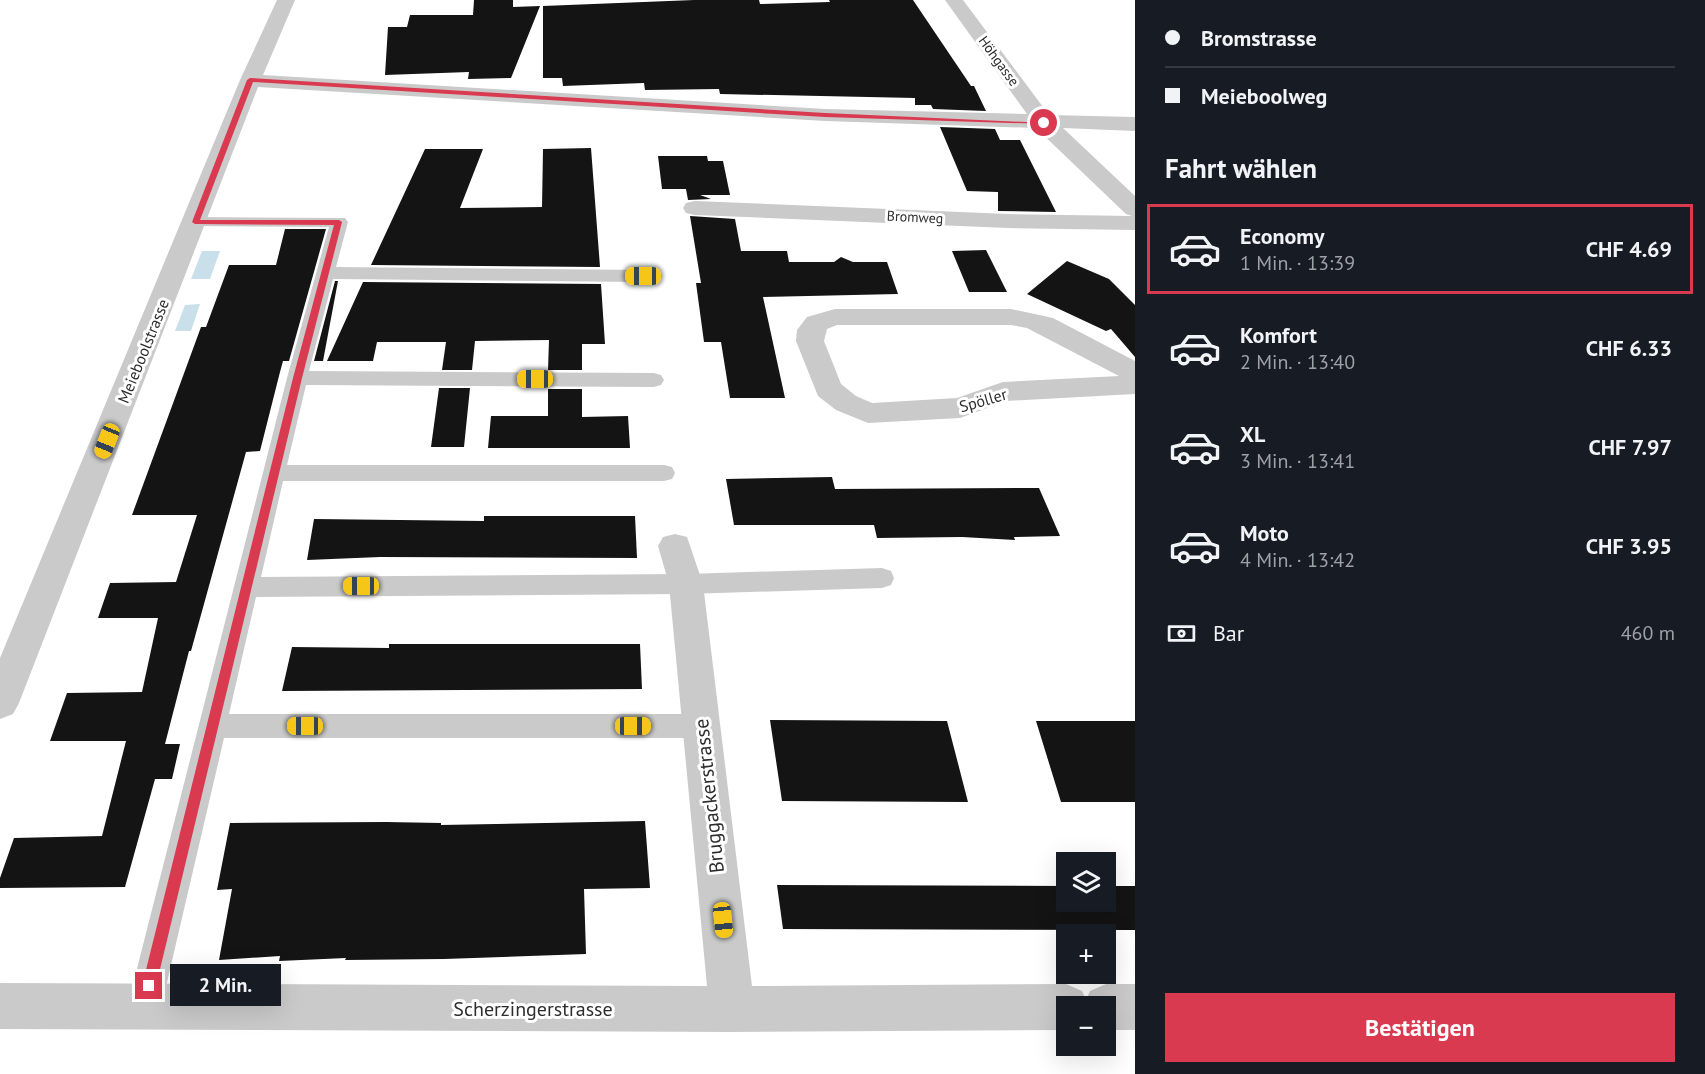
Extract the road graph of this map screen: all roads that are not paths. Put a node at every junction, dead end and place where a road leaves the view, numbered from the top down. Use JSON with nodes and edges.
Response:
{"nodes":[{"id":1,"x":286,"y":0,"type":"edge"},
{"id":2,"x":954,"y":0,"type":"edge"},
{"id":3,"x":250,"y":80,"type":"junction"},
{"id":4,"x":1044,"y":123,"type":"junction"},
{"id":5,"x":1135,"y":124,"type":"edge"},
{"id":6,"x":695,"y":208,"type":"dead end"},
{"id":7,"x":1135,"y":209,"type":"edge"},
{"id":8,"x":195,"y":222,"type":"junction"},
{"id":9,"x":1135,"y":223,"type":"edge"},
{"id":10,"x":326,"y":273,"type":"junction"},
{"id":11,"x":643,"y":276,"type":"dead end"},
{"id":12,"x":1135,"y":373,"type":"edge"},
{"id":13,"x":297,"y":378,"type":"junction"},
{"id":14,"x":654,"y":380,"type":"dead end"},
{"id":15,"x":1135,"y":385,"type":"edge"},
{"id":16,"x":274,"y":473,"type":"junction"},
{"id":17,"x":664,"y":473,"type":"dead end"},
{"id":18,"x":675,"y":546,"type":"dead end"},
{"id":19,"x":882,"y":578,"type":"dead end"},
{"id":20,"x":686,"y":584,"type":"junction"},
{"id":21,"x":246,"y":588,"type":"junction"},
{"id":22,"x":0,"y":703,"type":"edge"},
{"id":23,"x":212,"y":726,"type":"junction"},
{"id":24,"x":702,"y":726,"type":"junction"},
{"id":25,"x":0,"y":1006,"type":"edge"},
{"id":26,"x":1135,"y":1006,"type":"edge"},
{"id":27,"x":1056,"y":1007,"type":"edge"},
{"id":28,"x":1116,"y":1007,"type":"edge"},
{"id":29,"x":144,"y":1008,"type":"junction"},
{"id":30,"x":732,"y":1009,"type":"junction"}],
"edges":[{"from":1,"to":3,"type":"street","name":"Meieboolstrasse"},
{"from":2,"to":4,"type":"street","name":"Höhgasse"},
{"from":3,"to":4,"type":"street"},
{"from":3,"to":8,"type":"street","name":"Meieboolstrasse"},
{"from":4,"to":5,"type":"street"},
{"from":4,"to":7,"type":"street","name":"Höhgasse"},
{"from":6,"to":9,"type":"street","name":"Bromweg"},
{"from":8,"to":10,"type":"lane"},
{"from":8,"to":22,"type":"street","name":"Meieboolstrasse"},
{"from":10,"to":11,"type":"lane"},
{"from":10,"to":13,"type":"lane"},
{"from":12,"to":15,"type":"street","name":"Spöller"},
{"from":13,"to":14,"type":"lane"},
{"from":13,"to":16,"type":"lane"},
{"from":16,"to":17,"type":"lane"},
{"from":16,"to":21,"type":"lane"},
{"from":18,"to":20,"type":"street","name":"Bruggackerstrasse"},
{"from":19,"to":20,"type":"lane"},
{"from":20,"to":21,"type":"lane"},
{"from":20,"to":24,"type":"street","name":"Bruggackerstrasse"},
{"from":21,"to":23,"type":"lane"},
{"from":23,"to":24,"type":"lane"},
{"from":23,"to":29,"type":"lane"},
{"from":24,"to":30,"type":"street","name":"Bruggackerstrasse"},
{"from":25,"to":29,"type":"street","name":"Scherzingerstrasse"},
{"from":26,"to":28,"type":"street"},
{"from":27,"to":30,"type":"street","name":"Scherzingerstrasse"},
{"from":29,"to":30,"type":"street","name":"Scherzingerstrasse"}]}
